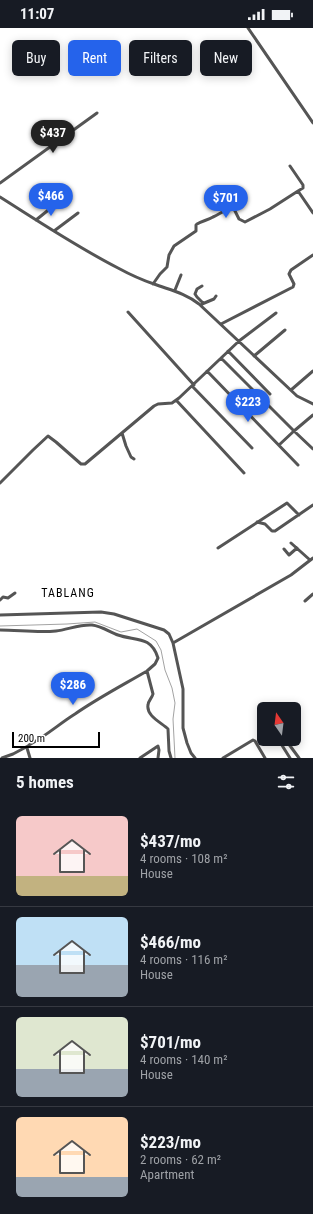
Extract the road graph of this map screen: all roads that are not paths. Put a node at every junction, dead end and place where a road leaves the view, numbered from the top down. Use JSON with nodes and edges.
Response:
{"nodes":[{"id":1,"x":248,"y":28,"type":"edge"},
{"id":2,"x":97,"y":113,"type":"dead end"},
{"id":3,"x":313,"y":123,"type":"edge"},
{"id":4,"x":290,"y":166,"type":"dead end"},
{"id":5,"x":0,"y":183,"type":"edge"},
{"id":6,"x":298,"y":191,"type":"junction"},
{"id":7,"x":0,"y":197,"type":"edge"},
{"id":8,"x":56,"y":203,"type":"dead end"},
{"id":9,"x":78,"y":213,"type":"dead end"},
{"id":10,"x":313,"y":213,"type":"edge"},
{"id":11,"x":36,"y":220,"type":"junction"},
{"id":12,"x":54,"y":231,"type":"junction"},
{"id":13,"x":313,"y":255,"type":"edge"},
{"id":14,"x":181,"y":275,"type":"dead end"},
{"id":15,"x":153,"y":284,"type":"junction"},
{"id":16,"x":202,"y":286,"type":"dead end"},
{"id":17,"x":175,"y":290,"type":"junction"},
{"id":18,"x":216,"y":296,"type":"dead end"},
{"id":19,"x":202,"y":304,"type":"junction"},
{"id":20,"x":128,"y":312,"type":"dead end"},
{"id":21,"x":276,"y":313,"type":"dead end"},
{"id":22,"x":221,"y":324,"type":"junction"},
{"id":23,"x":285,"y":330,"type":"dead end"},
{"id":24,"x":239,"y":341,"type":"junction"},
{"id":25,"x":228,"y":351,"type":"junction"},
{"id":26,"x":254,"y":356,"type":"junction"},
{"id":27,"x":221,"y":358,"type":"junction"},
{"id":28,"x":207,"y":371,"type":"junction"},
{"id":29,"x":313,"y":371,"type":"edge"},
{"id":30,"x":193,"y":386,"type":"junction"},
{"id":31,"x":291,"y":390,"type":"junction"},
{"id":32,"x":270,"y":394,"type":"dead end"},
{"id":33,"x":176,"y":400,"type":"junction"},
{"id":34,"x":313,"y":404,"type":"edge"},
{"id":35,"x":313,"y":415,"type":"edge"},
{"id":36,"x":294,"y":432,"type":"junction"},
{"id":37,"x":122,"y":433,"type":"junction"},
{"id":38,"x":279,"y":445,"type":"junction"},
{"id":39,"x":252,"y":448,"type":"dead end"},
{"id":40,"x":313,"y":449,"type":"edge"},
{"id":41,"x":134,"y":459,"type":"dead end"},
{"id":42,"x":298,"y":465,"type":"dead end"},
{"id":43,"x":244,"y":473,"type":"dead end"},
{"id":44,"x":0,"y":483,"type":"edge"},
{"id":45,"x":313,"y":505,"type":"edge"},
{"id":46,"x":299,"y":515,"type":"junction"},
{"id":47,"x":257,"y":522,"type":"junction"},
{"id":48,"x":291,"y":543,"type":"dead end"},
{"id":49,"x":218,"y":548,"type":"dead end"},
{"id":50,"x":297,"y":548,"type":"junction"},
{"id":51,"x":284,"y":549,"type":"dead end"},
{"id":52,"x":312,"y":559,"type":"edge"},
{"id":53,"x":14,"y":593,"type":"dead end"},
{"id":54,"x":313,"y":594,"type":"edge"},
{"id":55,"x":0,"y":600,"type":"edge"},
{"id":56,"x":305,"y":600,"type":"dead end"},
{"id":57,"x":0,"y":615,"type":"edge"},
{"id":58,"x":0,"y":630,"type":"edge"},
{"id":59,"x":173,"y":643,"type":"junction"},
{"id":60,"x":147,"y":671,"type":"junction"},
{"id":61,"x":282,"y":746,"type":"edge"},
{"id":62,"x":290,"y":746,"type":"edge"},
{"id":63,"x":27,"y":748,"type":"junction"},
{"id":64,"x":2,"y":758,"type":"edge"},
{"id":65,"x":30,"y":758,"type":"edge"},
{"id":66,"x":140,"y":758,"type":"edge"},
{"id":67,"x":158,"y":758,"type":"edge"},
{"id":68,"x":171,"y":758,"type":"edge"},
{"id":69,"x":195,"y":758,"type":"edge"},
{"id":70,"x":223,"y":758,"type":"edge"},
{"id":71,"x":265,"y":758,"type":"edge"},
{"id":72,"x":290,"y":758,"type":"edge"},
{"id":73,"x":299,"y":758,"type":"edge"}],
"edges":[{"from":1,"to":3,"type":"street"},
{"from":2,"to":5,"type":"street"},
{"from":4,"to":6,"type":"street"},
{"from":6,"to":10,"type":"street"},
{"from":6,"to":15,"type":"street"},
{"from":7,"to":11,"type":"street"},
{"from":8,"to":11,"type":"street"},
{"from":9,"to":12,"type":"street"},
{"from":11,"to":12,"type":"street"},
{"from":12,"to":15,"type":"street"},
{"from":13,"to":22,"type":"street"},
{"from":14,"to":17,"type":"street"},
{"from":15,"to":17,"type":"street"},
{"from":16,"to":19,"type":"street"},
{"from":17,"to":19,"type":"street"},
{"from":18,"to":19,"type":"street"},
{"from":19,"to":22,"type":"street"},
{"from":20,"to":30,"type":"street"},
{"from":21,"to":24,"type":"street"},
{"from":22,"to":24,"type":"street"},
{"from":23,"to":26,"type":"street"},
{"from":24,"to":25,"type":"street"},
{"from":24,"to":26,"type":"street"},
{"from":25,"to":27,"type":"street"},
{"from":25,"to":32,"type":"street"},
{"from":26,"to":31,"type":"street"},
{"from":27,"to":28,"type":"street"},
{"from":27,"to":36,"type":"street"},
{"from":28,"to":30,"type":"street"},
{"from":28,"to":38,"type":"street"},
{"from":29,"to":31,"type":"street"},
{"from":30,"to":33,"type":"street"},
{"from":30,"to":39,"type":"street"},
{"from":31,"to":34,"type":"street"},
{"from":33,"to":37,"type":"street"},
{"from":33,"to":43,"type":"street"},
{"from":35,"to":36,"type":"street"},
{"from":36,"to":38,"type":"street"},
{"from":36,"to":40,"type":"street"},
{"from":37,"to":41,"type":"street"},
{"from":37,"to":44,"type":"street"},
{"from":38,"to":42,"type":"street"},
{"from":45,"to":46,"type":"street"},
{"from":46,"to":47,"type":"street"},
{"from":46,"to":47,"type":"street"},
{"from":47,"to":49,"type":"street"},
{"from":48,"to":50,"type":"street"},
{"from":50,"to":51,"type":"street"},
{"from":50,"to":52,"type":"street"},
{"from":52,"to":59,"type":"street"},
{"from":53,"to":55,"type":"street"},
{"from":54,"to":56,"type":"street"},
{"from":57,"to":59,"type":"street"},
{"from":58,"to":60,"type":"street"},
{"from":59,"to":69,"type":"street"},
{"from":60,"to":63,"type":"street"},
{"from":60,"to":68,"type":"street"},
{"from":61,"to":72,"type":"street"},
{"from":62,"to":73,"type":"street"},
{"from":63,"to":64,"type":"street"},
{"from":63,"to":65,"type":"street"},
{"from":66,"to":67,"type":"street"},
{"from":70,"to":71,"type":"street"}]}
